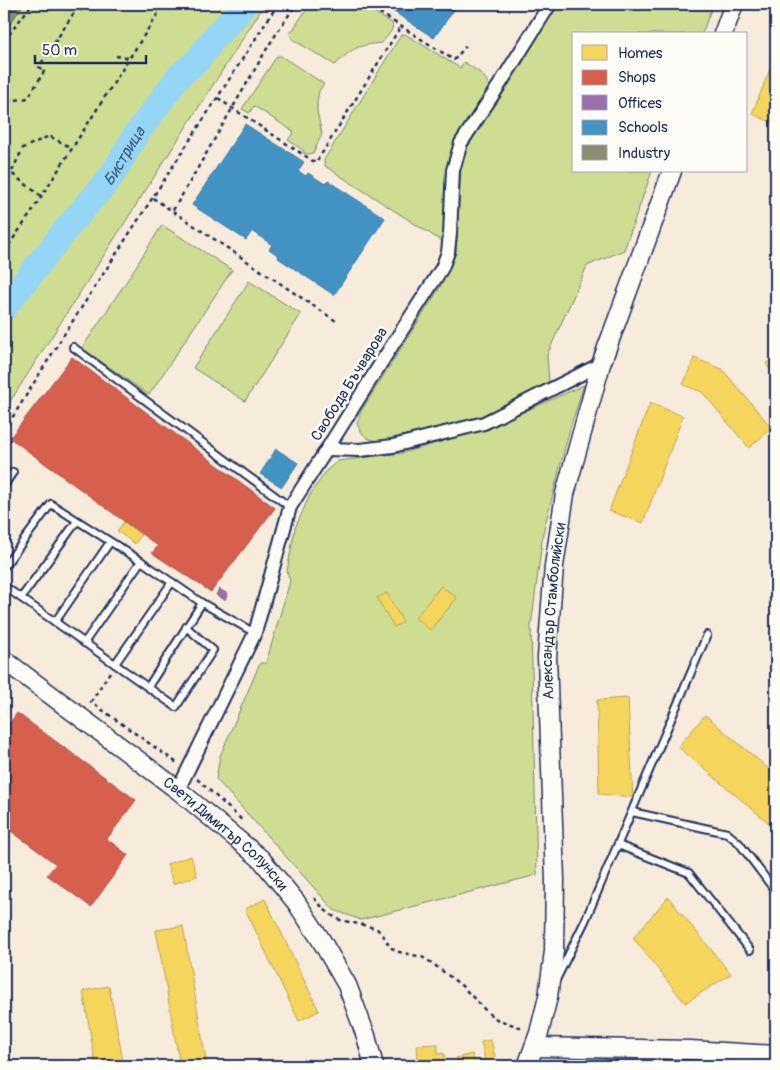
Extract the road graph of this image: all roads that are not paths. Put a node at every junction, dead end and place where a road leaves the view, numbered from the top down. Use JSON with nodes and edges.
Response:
{"nodes":[{"id":1,"x":550,"y":4,"type":"edge"},
{"id":2,"x":734,"y":4,"type":"edge"},
{"id":3,"x":724,"y":32,"type":"edge"},
{"id":4,"x":672,"y":172,"type":"edge"},
{"id":5,"x":73,"y":347,"type":"dead end"},
{"id":6,"x":601,"y":364,"type":"junction"},
{"id":7,"x":327,"y":450,"type":"junction"},
{"id":8,"x":13,"y":472,"type":"dead end"},
{"id":9,"x":4,"y":486,"type":"edge"},
{"id":10,"x":290,"y":507,"type":"junction"},
{"id":11,"x":77,"y":521,"type":"junction"},
{"id":12,"x":110,"y":542,"type":"junction"},
{"id":13,"x":141,"y":562,"type":"junction"},
{"id":14,"x":4,"y":567,"type":"edge"},
{"id":15,"x":172,"y":582,"type":"junction"},
{"id":16,"x":4,"y":586,"type":"edge"},
{"id":17,"x":21,"y":598,"type":"junction"},
{"id":18,"x":202,"y":602,"type":"junction"},
{"id":19,"x":54,"y":622,"type":"junction"},
{"id":20,"x":186,"y":628,"type":"junction"},
{"id":21,"x":255,"y":633,"type":"junction"},
{"id":22,"x":707,"y":635,"type":"dead end"},
{"id":23,"x":84,"y":642,"type":"junction"},
{"id":24,"x":4,"y":660,"type":"edge"},
{"id":25,"x":115,"y":664,"type":"junction"},
{"id":26,"x":148,"y":687,"type":"junction"},
{"id":27,"x":178,"y":790,"type":"junction"},
{"id":28,"x":632,"y":812,"type":"junction"},
{"id":29,"x":618,"y":845,"type":"junction"},
{"id":30,"x":776,"y":892,"type":"edge"},
{"id":31,"x":750,"y":950,"type":"dead end"},
{"id":32,"x":548,"y":996,"type":"junction"},
{"id":33,"x":537,"y":1040,"type":"junction"},
{"id":34,"x":776,"y":1055,"type":"edge"},
{"id":35,"x":374,"y":1066,"type":"edge"},
{"id":36,"x":527,"y":1066,"type":"edge"}],
"edges":[{"from":1,"to":7,"type":"street","name":"Свобода Бъчварова"},
{"from":2,"to":3,"type":"street"},
{"from":4,"to":6,"type":"street","name":"Александър Стамболийски"},
{"from":5,"to":10,"type":"lane"},
{"from":6,"to":7,"type":"street"},
{"from":6,"to":32,"type":"street","name":"Александър Стамболийски"},
{"from":7,"to":10,"type":"street","name":"Свобода Бъчварова"},
{"from":8,"to":9,"type":"lane"},
{"from":10,"to":21,"type":"street","name":"Свобода Бъчварова"},
{"from":11,"to":12,"type":"lane"},
{"from":11,"to":14,"type":"lane"},
{"from":11,"to":17,"type":"lane"},
{"from":12,"to":13,"type":"lane"},
{"from":12,"to":19,"type":"lane"},
{"from":13,"to":15,"type":"lane"},
{"from":13,"to":23,"type":"lane"},
{"from":15,"to":18,"type":"lane"},
{"from":15,"to":25,"type":"lane"},
{"from":16,"to":17,"type":"lane"},
{"from":17,"to":19,"type":"lane"},
{"from":18,"to":20,"type":"lane"},
{"from":18,"to":21,"type":"lane"},
{"from":19,"to":23,"type":"lane"},
{"from":20,"to":26,"type":"lane"},
{"from":20,"to":26,"type":"lane"},
{"from":21,"to":27,"type":"street","name":"Свобода Бъчварова"},
{"from":22,"to":28,"type":"lane"},
{"from":23,"to":25,"type":"lane"},
{"from":24,"to":27,"type":"street","name":"Свети Димитър Солунски"},
{"from":25,"to":26,"type":"lane"},
{"from":27,"to":35,"type":"street","name":"Свети Димитър Солунски"},
{"from":28,"to":29,"type":"lane"},
{"from":28,"to":30,"type":"lane"},
{"from":29,"to":31,"type":"lane"},
{"from":29,"to":32,"type":"lane"},
{"from":32,"to":33,"type":"street","name":"Александър Стамболийски"},
{"from":33,"to":34,"type":"street"},
{"from":33,"to":36,"type":"street","name":"Александър Стамболийски"}]}
